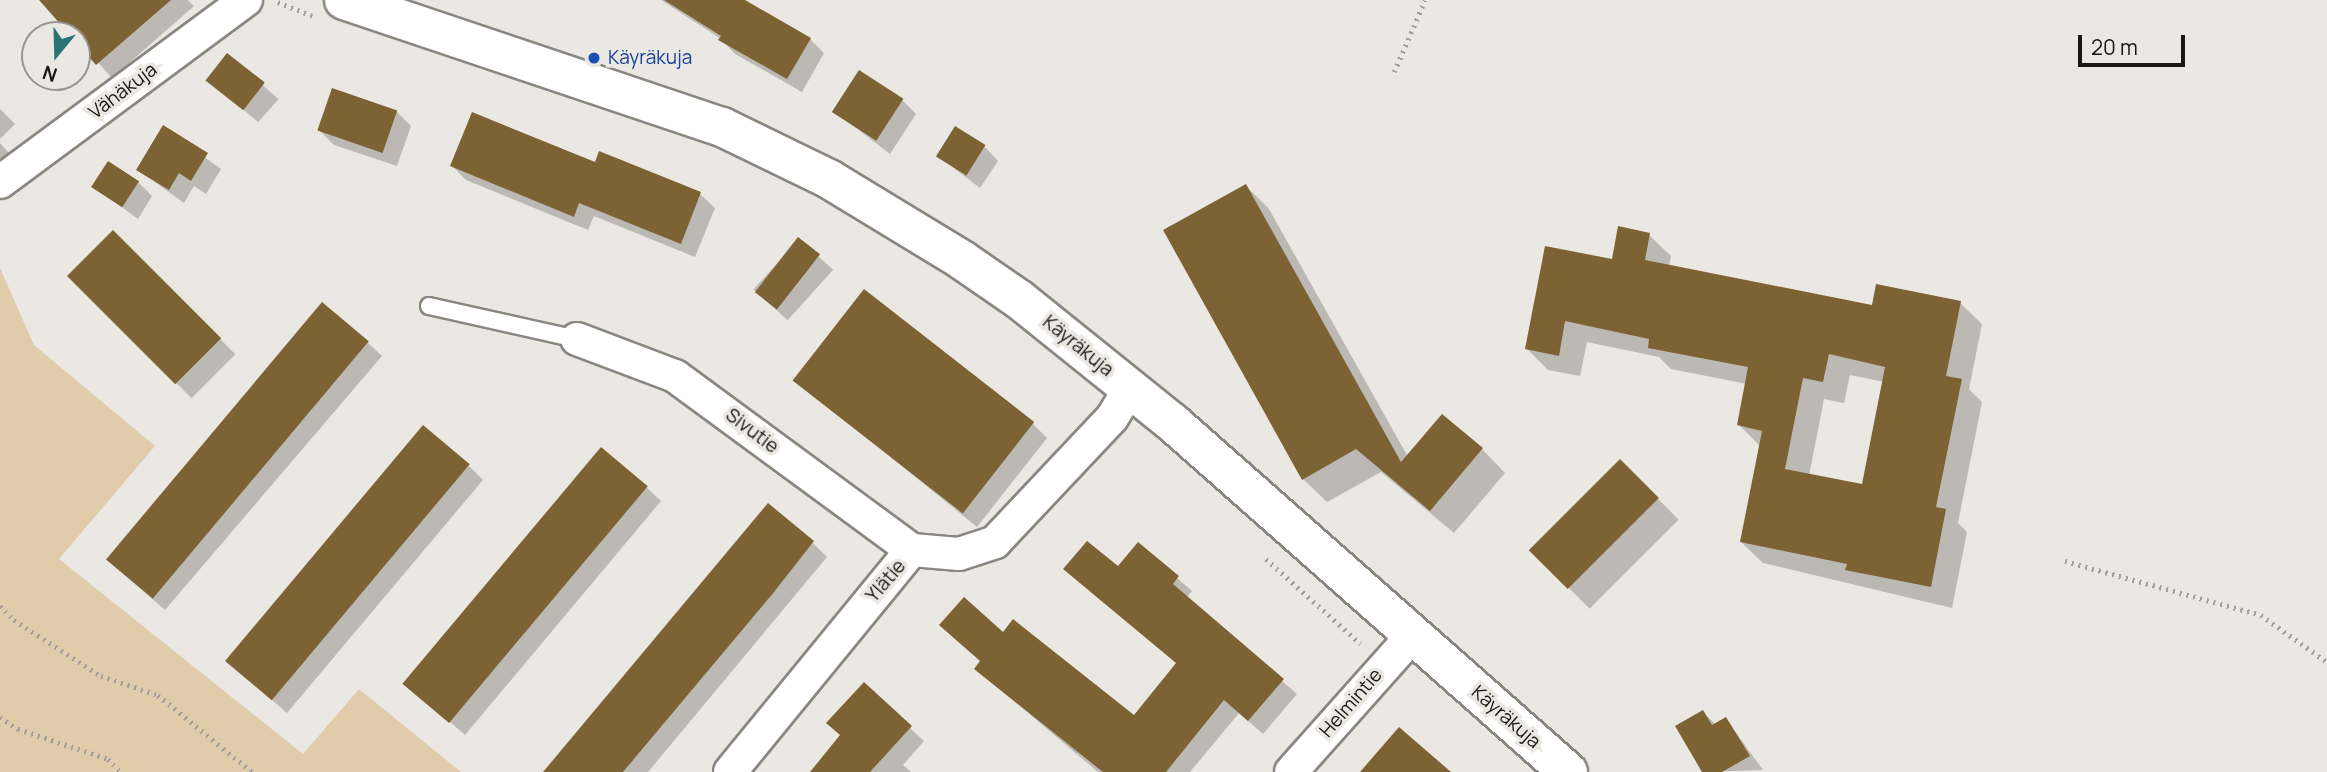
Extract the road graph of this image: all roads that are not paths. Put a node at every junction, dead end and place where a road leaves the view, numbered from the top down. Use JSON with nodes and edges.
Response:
{"nodes":[{"id":1,"x":246,"y":0,"type":"edge"},
{"id":2,"x":329,"y":8,"type":"edge"},
{"id":3,"x":0,"y":183,"type":"edge"},
{"id":4,"x":429,"y":306,"type":"dead end"},
{"id":5,"x":577,"y":339,"type":"joint"},
{"id":6,"x":1130,"y":388,"type":"junction"},
{"id":7,"x":912,"y":550,"type":"junction"},
{"id":8,"x":1413,"y":635,"type":"junction"},
{"id":9,"x":730,"y":772,"type":"edge"},
{"id":10,"x":1291,"y":772,"type":"edge"},
{"id":11,"x":1568,"y":772,"type":"edge"}],
"edges":[{"from":1,"to":3,"type":"street","name":"Vähäkuja"},
{"from":2,"to":6,"type":"street","name":"Käyräkuja"},
{"from":4,"to":5,"type":"lane"},
{"from":5,"to":7,"type":"street","name":"Sivutie"},
{"from":6,"to":7,"type":"street","name":"Ylätie"},
{"from":6,"to":8,"type":"street","name":"Käyräkuja"},
{"from":7,"to":9,"type":"street","name":"Ylätie"},
{"from":8,"to":10,"type":"street","name":"Helmintie"},
{"from":8,"to":11,"type":"street","name":"Käyräkuja"}]}
